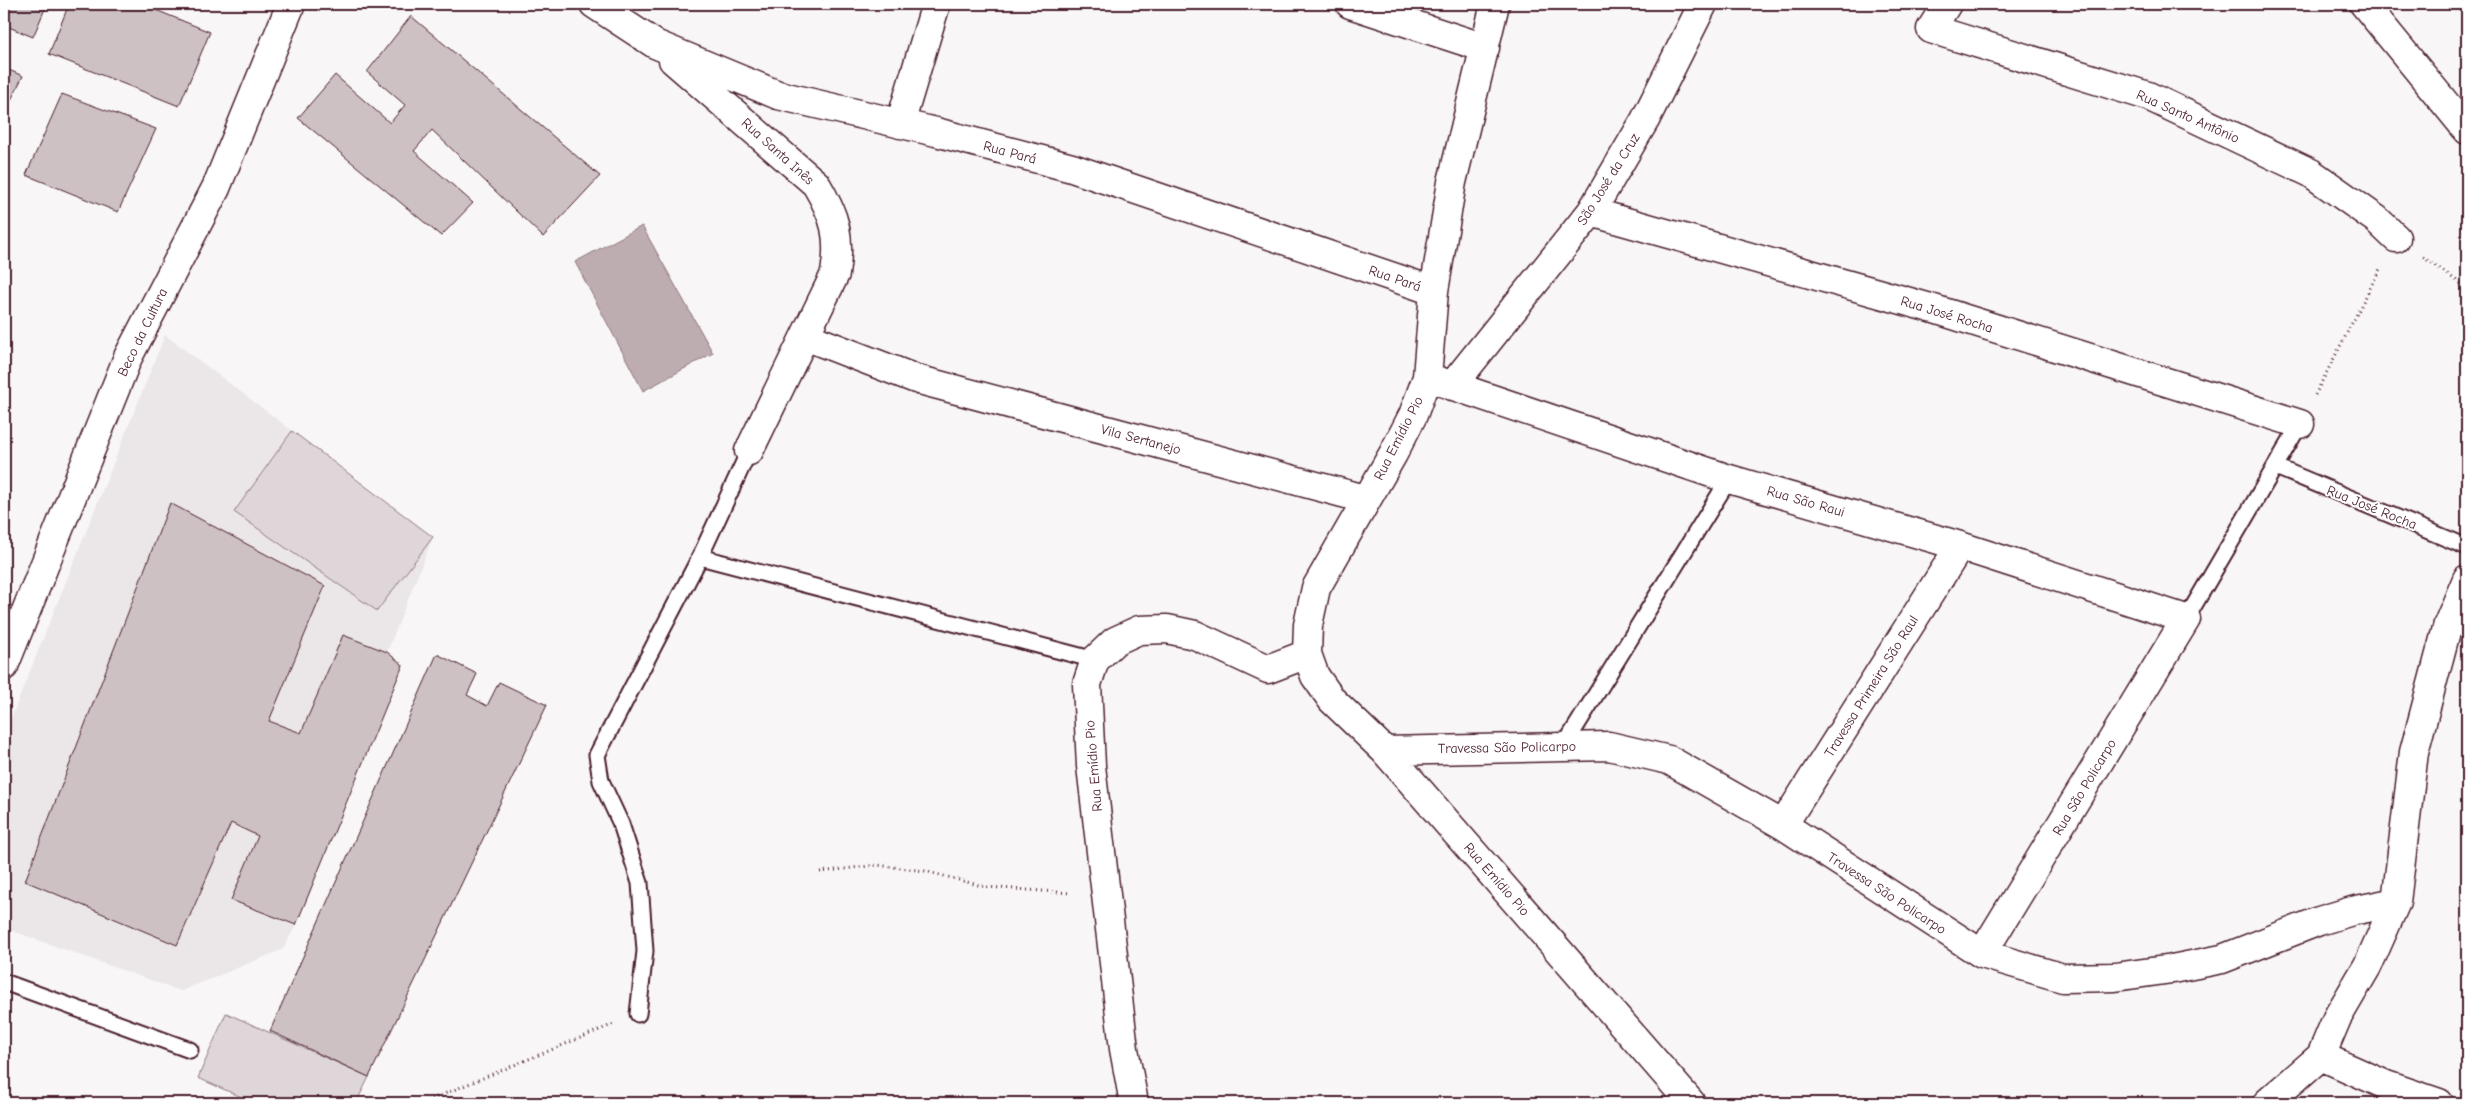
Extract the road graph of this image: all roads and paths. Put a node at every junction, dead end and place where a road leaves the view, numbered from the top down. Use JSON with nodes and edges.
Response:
{"nodes":[{"id":1,"x":291,"y":4,"type":"edge"},
{"id":2,"x":594,"y":4,"type":"edge"},
{"id":3,"x":936,"y":4,"type":"edge"},
{"id":4,"x":1350,"y":4,"type":"edge"},
{"id":5,"x":1495,"y":4,"type":"edge"},
{"id":6,"x":1703,"y":4,"type":"edge"},
{"id":7,"x":1824,"y":4,"type":"edge"},
{"id":8,"x":2364,"y":4,"type":"edge"},
{"id":9,"x":1941,"y":14,"type":"edge"},
{"id":10,"x":655,"y":44,"type":"junction"},
{"id":11,"x":1486,"y":48,"type":"junction"},
{"id":12,"x":900,"y":124,"type":"junction"},
{"id":13,"x":2467,"y":130,"type":"edge"},
{"id":14,"x":1591,"y":212,"type":"junction"},
{"id":15,"x":2396,"y":238,"type":"junction"},
{"id":16,"x":2467,"y":288,"type":"edge"},
{"id":17,"x":1434,"y":290,"type":"junction"},
{"id":18,"x":805,"y":336,"type":"junction"},
{"id":19,"x":1427,"y":377,"type":"junction"},
{"id":20,"x":1452,"y":386,"type":"junction"},
{"id":21,"x":2300,"y":424,"type":"junction"},
{"id":22,"x":749,"y":451,"type":"joint"},
{"id":23,"x":2276,"y":467,"type":"junction"},
{"id":24,"x":1729,"y":479,"type":"junction"},
{"id":25,"x":1365,"y":499,"type":"junction"},
{"id":26,"x":1960,"y":546,"type":"junction"},
{"id":27,"x":2467,"y":547,"type":"edge"},
{"id":28,"x":700,"y":557,"type":"junction"},
{"id":29,"x":2467,"y":579,"type":"edge"},
{"id":30,"x":2186,"y":619,"type":"junction"},
{"id":31,"x":1307,"y":654,"type":"junction"},
{"id":32,"x":1095,"y":660,"type":"junction"},
{"id":33,"x":4,"y":666,"type":"edge"},
{"id":34,"x":1564,"y":746,"type":"junction"},
{"id":35,"x":1385,"y":751,"type":"junction"},
{"id":36,"x":1783,"y":825,"type":"junction"},
{"id":37,"x":820,"y":872,"type":"dead end"},
{"id":38,"x":1106,"y":894,"type":"junction"},
{"id":39,"x":2396,"y":902,"type":"junction"},
{"id":40,"x":1982,"y":954,"type":"junction"},
{"id":41,"x":4,"y":982,"type":"edge"},
{"id":42,"x":638,"y":1014,"type":"joint"},
{"id":43,"x":190,"y":1050,"type":"dead end"},
{"id":44,"x":2321,"y":1056,"type":"junction"},
{"id":45,"x":427,"y":1101,"type":"dead end"},
{"id":46,"x":1134,"y":1103,"type":"edge"},
{"id":47,"x":1691,"y":1103,"type":"edge"},
{"id":48,"x":2267,"y":1103,"type":"edge"},
{"id":49,"x":2439,"y":1103,"type":"edge"}],
"edges":[{"from":1,"to":33,"type":"street","name":"Beco da Cultura"},
{"from":2,"to":10,"type":"street","name":"Rua Pará"},
{"from":3,"to":12,"type":"street"},
{"from":4,"to":11,"type":"street"},
{"from":5,"to":11,"type":"street","name":"Rua Emídio Pio"},
{"from":6,"to":14,"type":"street","name":"São José da Cruz"},
{"from":7,"to":9,"type":"path"},
{"from":8,"to":13,"type":"street"},
{"from":9,"to":15,"type":"street","name":"Rua Santo Antônio"},
{"from":10,"to":12,"type":"street","name":"Rua Pará"},
{"from":10,"to":18,"type":"street","name":"Rua Santa Inês"},
{"from":11,"to":17,"type":"street","name":"Rua Emídio Pio"},
{"from":12,"to":17,"type":"street","name":"Rua Pará"},
{"from":14,"to":20,"type":"street","name":"São José da Cruz"},
{"from":14,"to":21,"type":"street","name":"Rua José Rocha"},
{"from":15,"to":16,"type":"path"},
{"from":15,"to":21,"type":"path"},
{"from":17,"to":19,"type":"street","name":"Rua Emídio Pio"},
{"from":18,"to":22,"type":"street","name":"Rua Santa Inês"},
{"from":18,"to":25,"type":"street","name":"Vila Sertanejo"},
{"from":19,"to":20,"type":"street","name":"Rua São Raui"},
{"from":19,"to":25,"type":"street","name":"Rua Emídio Pio"},
{"from":20,"to":24,"type":"street","name":"Rua São Raui"},
{"from":21,"to":23,"type":"lane"},
{"from":22,"to":28,"type":"lane"},
{"from":23,"to":27,"type":"lane","name":"Rua José Rocha"},
{"from":23,"to":30,"type":"lane"},
{"from":24,"to":26,"type":"street","name":"Rua São Raui"},
{"from":24,"to":34,"type":"lane"},
{"from":25,"to":31,"type":"street","name":"Rua Emídio Pio"},
{"from":26,"to":30,"type":"street","name":"Rua São Raui"},
{"from":26,"to":36,"type":"street","name":"Travessa Primeira São Raul"},
{"from":28,"to":32,"type":"lane"},
{"from":28,"to":42,"type":"lane"},
{"from":29,"to":39,"type":"street"},
{"from":30,"to":40,"type":"street","name":"Rua São Policarpo"},
{"from":31,"to":32,"type":"street","name":"Rua Emídio Pio"},
{"from":31,"to":35,"type":"street","name":"Rua Emídio Pio"},
{"from":32,"to":38,"type":"street","name":"Rua Emídio Pio"},
{"from":34,"to":35,"type":"street","name":"Travessa São Policarpo"},
{"from":34,"to":36,"type":"street","name":"Travessa São Policarpo"},
{"from":35,"to":47,"type":"street","name":"Rua Emídio Pio"},
{"from":36,"to":40,"type":"street","name":"Travessa São Policarpo"},
{"from":37,"to":38,"type":"path"},
{"from":38,"to":46,"type":"street","name":"Rua Emídio Pio"},
{"from":39,"to":40,"type":"street","name":"Travessa São Policarpo"},
{"from":39,"to":44,"type":"street"},
{"from":41,"to":43,"type":"lane"},
{"from":42,"to":45,"type":"path"},
{"from":44,"to":48,"type":"street"},
{"from":44,"to":49,"type":"street"}]}
